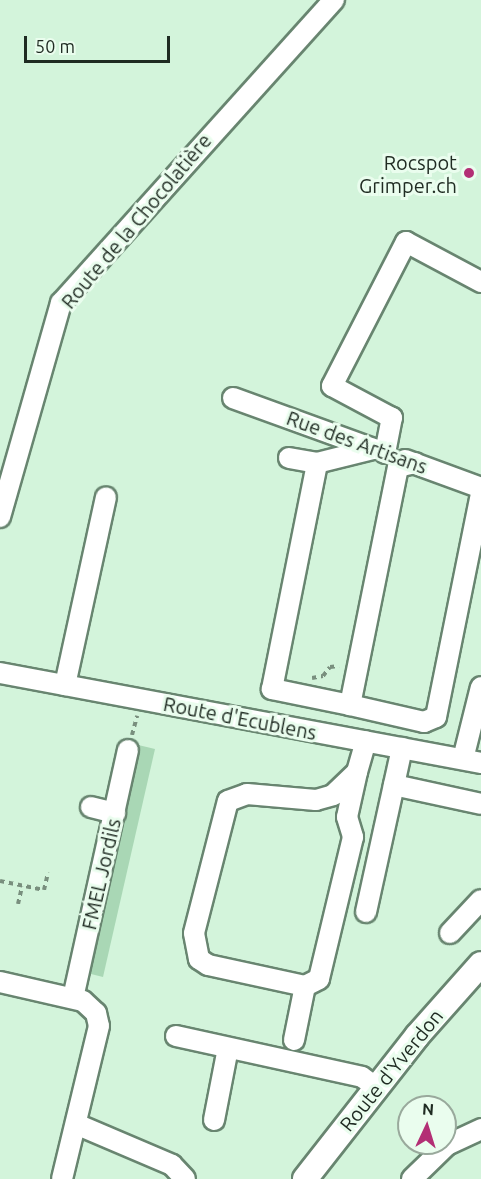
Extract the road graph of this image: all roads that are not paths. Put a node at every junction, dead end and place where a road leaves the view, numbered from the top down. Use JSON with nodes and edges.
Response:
{"nodes":[{"id":1,"x":334,"y":0,"type":"edge"},
{"id":2,"x":481,"y":282,"type":"edge"},
{"id":3,"x":232,"y":398,"type":"dead end"},
{"id":4,"x":379,"y":451,"type":"junction"},
{"id":5,"x":289,"y":458,"type":"dead end"},
{"id":6,"x":316,"y":463,"type":"junction"},
{"id":7,"x":415,"y":463,"type":"junction"},
{"id":8,"x":481,"y":490,"type":"edge"},
{"id":9,"x":106,"y":497,"type":"dead end"},
{"id":10,"x":0,"y":517,"type":"edge"},
{"id":11,"x":0,"y":673,"type":"edge"},
{"id":12,"x":65,"y":685,"type":"junction"},
{"id":13,"x":481,"y":687,"type":"edge"},
{"id":14,"x":350,"y":705,"type":"junction"},
{"id":15,"x":366,"y":741,"type":"junction"},
{"id":16,"x":402,"y":748,"type":"junction"},
{"id":17,"x":129,"y":750,"type":"dead end"},
{"id":18,"x":472,"y":761,"type":"edge"},
{"id":19,"x":357,"y":772,"type":"junction"},
{"id":20,"x":394,"y":785,"type":"junction"},
{"id":21,"x":481,"y":804,"type":"edge"},
{"id":22,"x":91,"y":807,"type":"dead end"},
{"id":23,"x":114,"y":813,"type":"junction"},
{"id":24,"x":481,"y":900,"type":"edge"},
{"id":25,"x":366,"y":912,"type":"dead end"},
{"id":26,"x":450,"y":933,"type":"dead end"},
{"id":27,"x":481,"y":964,"type":"edge"},
{"id":28,"x":0,"y":982,"type":"edge"},
{"id":29,"x":305,"y":986,"type":"junction"},
{"id":30,"x":73,"y":998,"type":"junction"},
{"id":31,"x":176,"y":1036,"type":"dead end"},
{"id":32,"x":294,"y":1040,"type":"dead end"},
{"id":33,"x":228,"y":1048,"type":"junction"},
{"id":34,"x":376,"y":1087,"type":"junction"},
{"id":35,"x":214,"y":1120,"type":"dead end"},
{"id":36,"x":76,"y":1124,"type":"junction"},
{"id":37,"x":481,"y":1129,"type":"edge"},
{"id":38,"x":62,"y":1179,"type":"edge"},
{"id":39,"x":185,"y":1179,"type":"edge"},
{"id":40,"x":304,"y":1179,"type":"edge"},
{"id":41,"x":412,"y":1179,"type":"edge"}],
"edges":[{"from":1,"to":10,"type":"street","name":"Route de la Chocolatière"},
{"from":2,"to":4,"type":"street"},
{"from":3,"to":4,"type":"street","name":"Rue des Artisans"},
{"from":4,"to":6,"type":"street"},
{"from":4,"to":7,"type":"street","name":"Rue des Artisans"},
{"from":5,"to":6,"type":"street"},
{"from":6,"to":14,"type":"street"},
{"from":7,"to":8,"type":"street","name":"Rue des Artisans"},
{"from":7,"to":14,"type":"street"},
{"from":8,"to":14,"type":"street"},
{"from":9,"to":12,"type":"street"},
{"from":11,"to":12,"type":"street","name":"Route d'Ecublens"},
{"from":12,"to":15,"type":"street","name":"Route d'Ecublens"},
{"from":13,"to":18,"type":"street"},
{"from":15,"to":16,"type":"street","name":"Route d'Ecublens"},
{"from":15,"to":19,"type":"street"},
{"from":16,"to":18,"type":"street","name":"Route d'Ecublens"},
{"from":16,"to":20,"type":"street"},
{"from":17,"to":23,"type":"street","name":"FMEL Jordils"},
{"from":19,"to":29,"type":"street"},
{"from":19,"to":29,"type":"street"},
{"from":20,"to":21,"type":"street"},
{"from":20,"to":25,"type":"street"},
{"from":22,"to":23,"type":"street"},
{"from":23,"to":30,"type":"street","name":"FMEL Jordils"},
{"from":24,"to":26,"type":"street"},
{"from":27,"to":34,"type":"main road","name":"Route d'Yverdon"},
{"from":28,"to":30,"type":"street"},
{"from":29,"to":32,"type":"street"},
{"from":30,"to":36,"type":"street"},
{"from":31,"to":33,"type":"street"},
{"from":33,"to":34,"type":"street"},
{"from":33,"to":35,"type":"street"},
{"from":34,"to":40,"type":"main road","name":"Route d'Yverdon"},
{"from":36,"to":38,"type":"street"},
{"from":36,"to":39,"type":"street"},
{"from":37,"to":41,"type":"street"}]}
